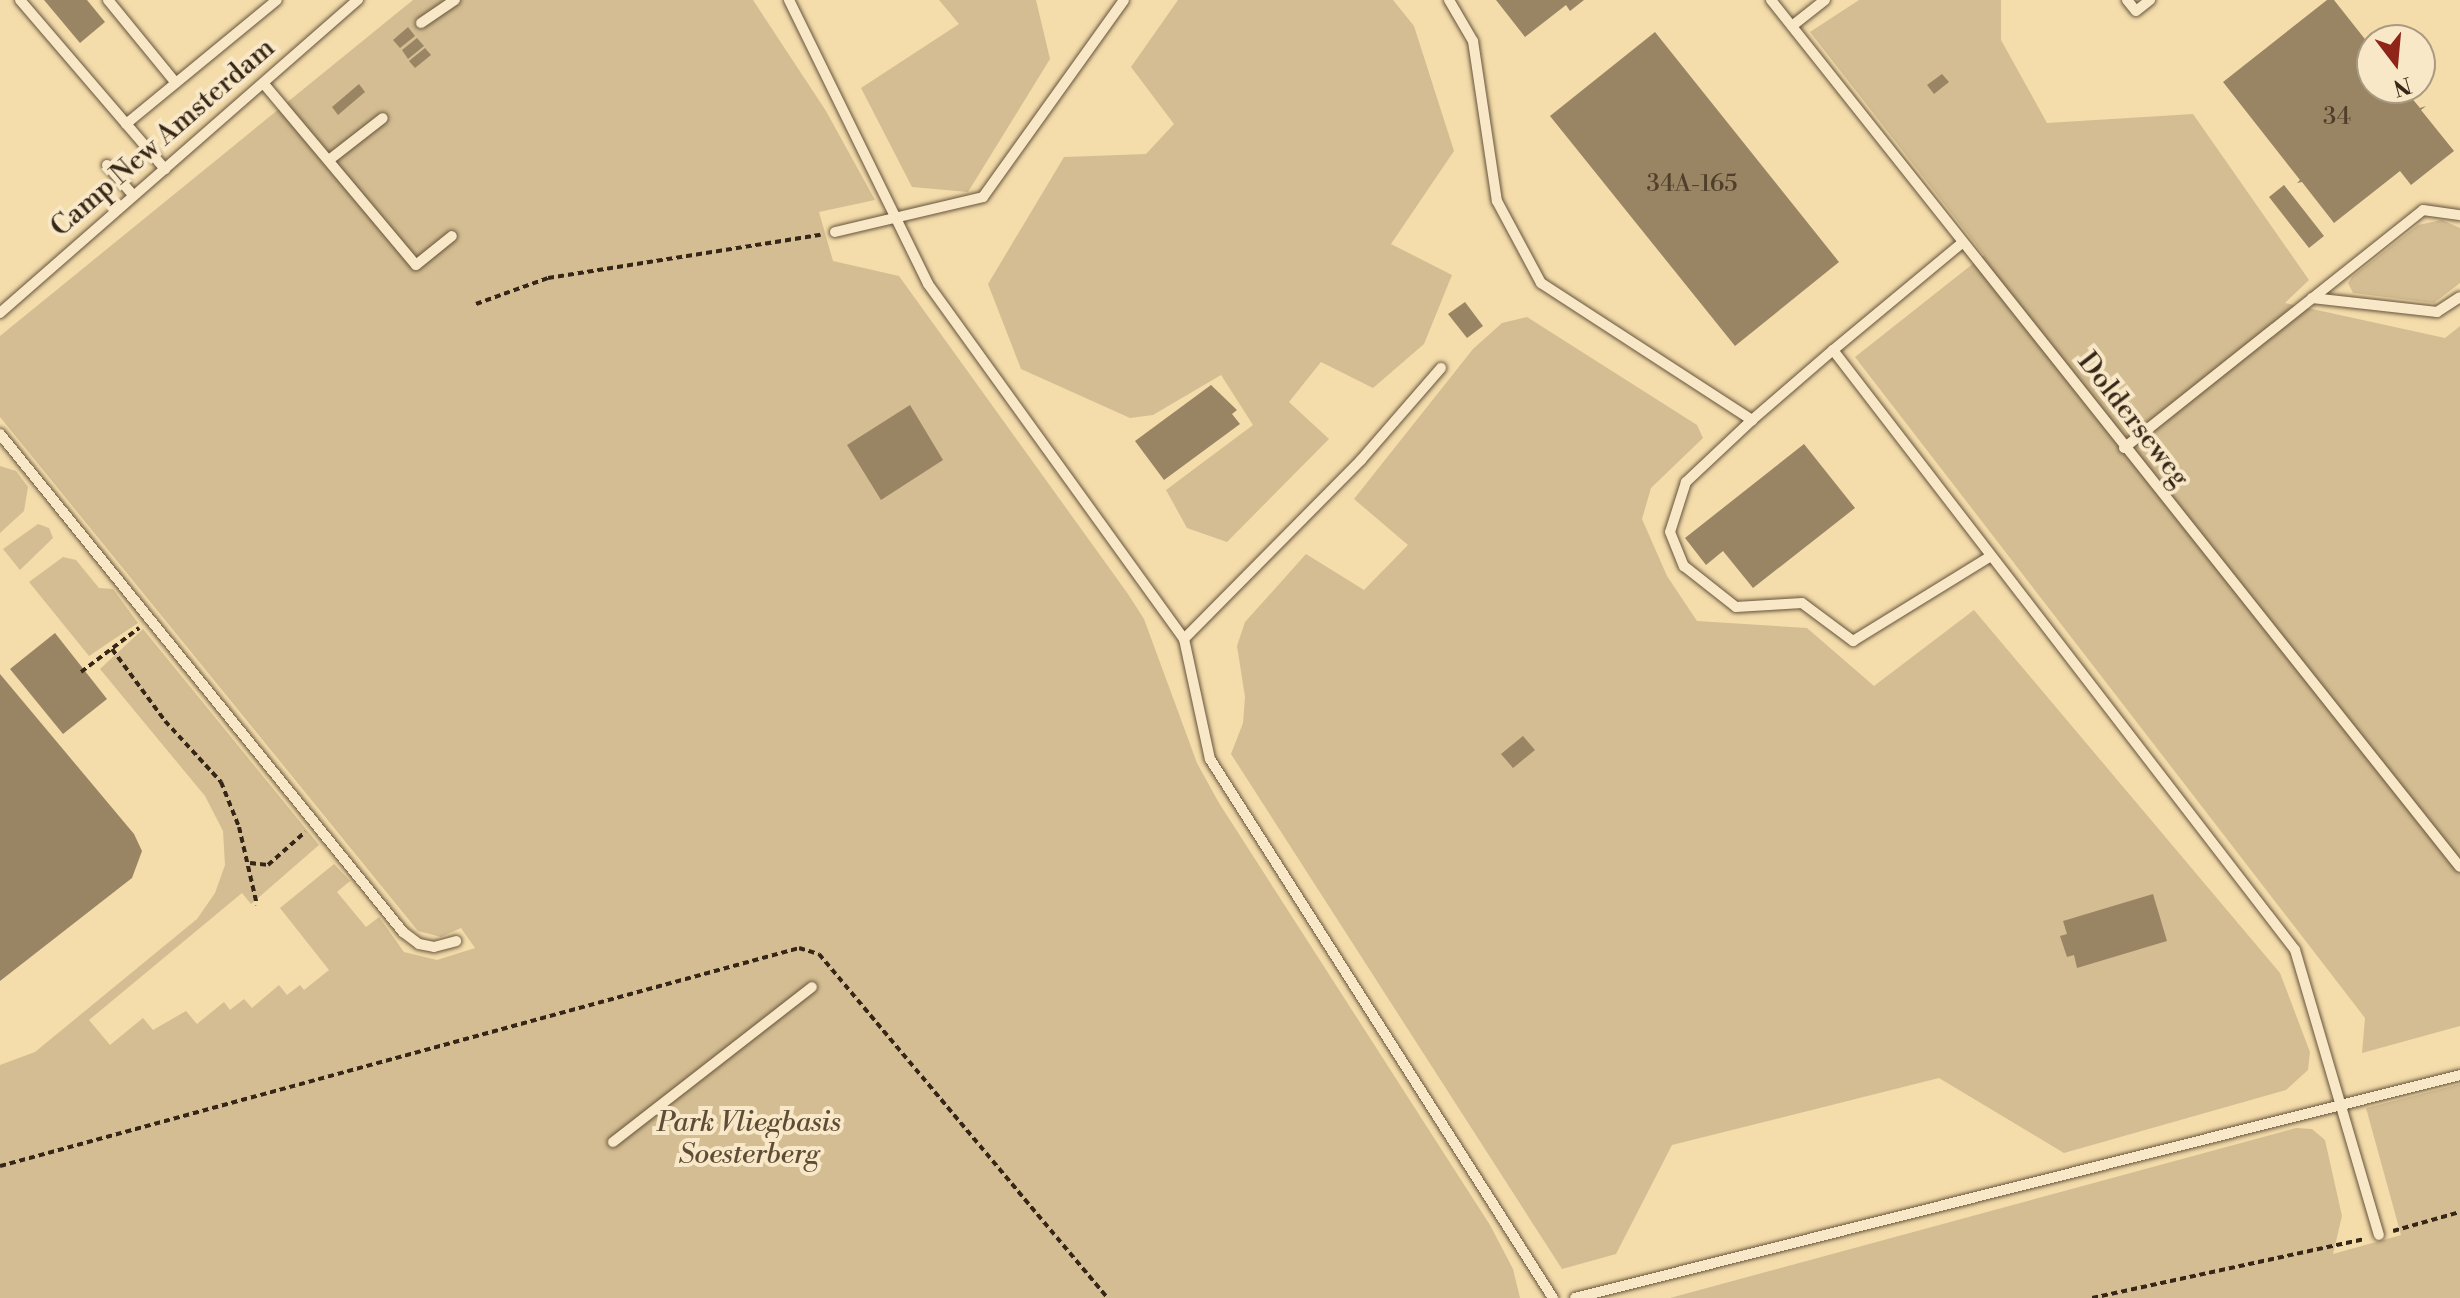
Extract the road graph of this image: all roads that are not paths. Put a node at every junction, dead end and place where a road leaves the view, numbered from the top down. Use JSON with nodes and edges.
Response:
{"nodes":[{"id":1,"x":20,"y":0,"type":"edge"},
{"id":2,"x":108,"y":0,"type":"edge"},
{"id":3,"x":277,"y":0,"type":"edge"},
{"id":4,"x":358,"y":0,"type":"edge"},
{"id":5,"x":455,"y":0,"type":"edge"},
{"id":6,"x":789,"y":0,"type":"edge"},
{"id":7,"x":1124,"y":0,"type":"edge"},
{"id":8,"x":1449,"y":0,"type":"edge"},
{"id":9,"x":1771,"y":0,"type":"edge"},
{"id":10,"x":1825,"y":0,"type":"edge"},
{"id":11,"x":2127,"y":0,"type":"edge"},
{"id":12,"x":2150,"y":0,"type":"edge"},
{"id":13,"x":421,"y":23,"type":"dead end"},
{"id":14,"x":1792,"y":26,"type":"junction"},
{"id":15,"x":176,"y":83,"type":"junction"},
{"id":16,"x":264,"y":84,"type":"junction"},
{"id":17,"x":383,"y":118,"type":"dead end"},
{"id":18,"x":126,"y":124,"type":"junction"},
{"id":19,"x":329,"y":160,"type":"junction"},
{"id":20,"x":107,"y":165,"type":"dead end"},
{"id":21,"x":165,"y":169,"type":"junction"},
{"id":22,"x":133,"y":195,"type":"junction"},
{"id":23,"x":2460,"y":215,"type":"edge"},
{"id":24,"x":900,"y":220,"type":"junction"},
{"id":25,"x":835,"y":232,"type":"road end"},
{"id":26,"x":452,"y":236,"type":"dead end"},
{"id":27,"x":1962,"y":243,"type":"junction"},
{"id":28,"x":2460,"y":297,"type":"edge"},
{"id":29,"x":2312,"y":298,"type":"junction"},
{"id":30,"x":0,"y":313,"type":"edge"},
{"id":31,"x":1833,"y":350,"type":"junction"},
{"id":32,"x":1441,"y":368,"type":"dead end"},
{"id":33,"x":1752,"y":420,"type":"junction"},
{"id":34,"x":0,"y":434,"type":"edge"},
{"id":35,"x":2124,"y":448,"type":"junction"},
{"id":36,"x":1991,"y":556,"type":"junction"},
{"id":37,"x":1184,"y":639,"type":"junction"},
{"id":38,"x":2460,"y":867,"type":"edge"},
{"id":39,"x":456,"y":941,"type":"dead end"},
{"id":40,"x":812,"y":987,"type":"dead end"},
{"id":41,"x":2460,"y":1075,"type":"edge"},
{"id":42,"x":2344,"y":1102,"type":"junction"},
{"id":43,"x":613,"y":1142,"type":"dead end"},
{"id":44,"x":2379,"y":1235,"type":"road end"},
{"id":45,"x":1553,"y":1298,"type":"edge"},
{"id":46,"x":1575,"y":1298,"type":"edge"}],
"edges":[{"from":1,"to":18,"type":"lane"},
{"from":2,"to":15,"type":"lane"},
{"from":3,"to":15,"type":"lane"},
{"from":4,"to":16,"type":"lane","name":"Camp New Amsterdam"},
{"from":5,"to":13,"type":"lane"},
{"from":6,"to":24,"type":"lane"},
{"from":7,"to":24,"type":"lane"},
{"from":8,"to":33,"type":"lane"},
{"from":9,"to":14,"type":"lane","name":"Dolderseweg"},
{"from":10,"to":14,"type":"lane"},
{"from":11,"to":12,"type":"lane"},
{"from":14,"to":27,"type":"lane","name":"Dolderseweg"},
{"from":15,"to":18,"type":"lane"},
{"from":16,"to":19,"type":"lane"},
{"from":16,"to":21,"type":"lane","name":"Camp New Amsterdam"},
{"from":17,"to":19,"type":"lane"},
{"from":18,"to":21,"type":"lane"},
{"from":19,"to":26,"type":"lane"},
{"from":20,"to":22,"type":"lane"},
{"from":21,"to":22,"type":"lane","name":"Camp New Amsterdam"},
{"from":22,"to":30,"type":"lane","name":"Camp New Amsterdam"},
{"from":23,"to":29,"type":"lane"},
{"from":24,"to":25,"type":"lane"},
{"from":24,"to":37,"type":"lane"},
{"from":27,"to":31,"type":"lane"},
{"from":27,"to":35,"type":"lane","name":"Dolderseweg"},
{"from":28,"to":29,"type":"lane"},
{"from":29,"to":35,"type":"lane"},
{"from":31,"to":33,"type":"lane"},
{"from":31,"to":36,"type":"lane"},
{"from":32,"to":37,"type":"lane"},
{"from":33,"to":36,"type":"lane"},
{"from":34,"to":39,"type":"lane"},
{"from":35,"to":38,"type":"lane","name":"Dolderseweg"},
{"from":36,"to":42,"type":"lane"},
{"from":37,"to":45,"type":"lane"},
{"from":40,"to":43,"type":"lane"},
{"from":41,"to":42,"type":"lane"},
{"from":42,"to":44,"type":"lane"},
{"from":42,"to":46,"type":"lane"}]}
